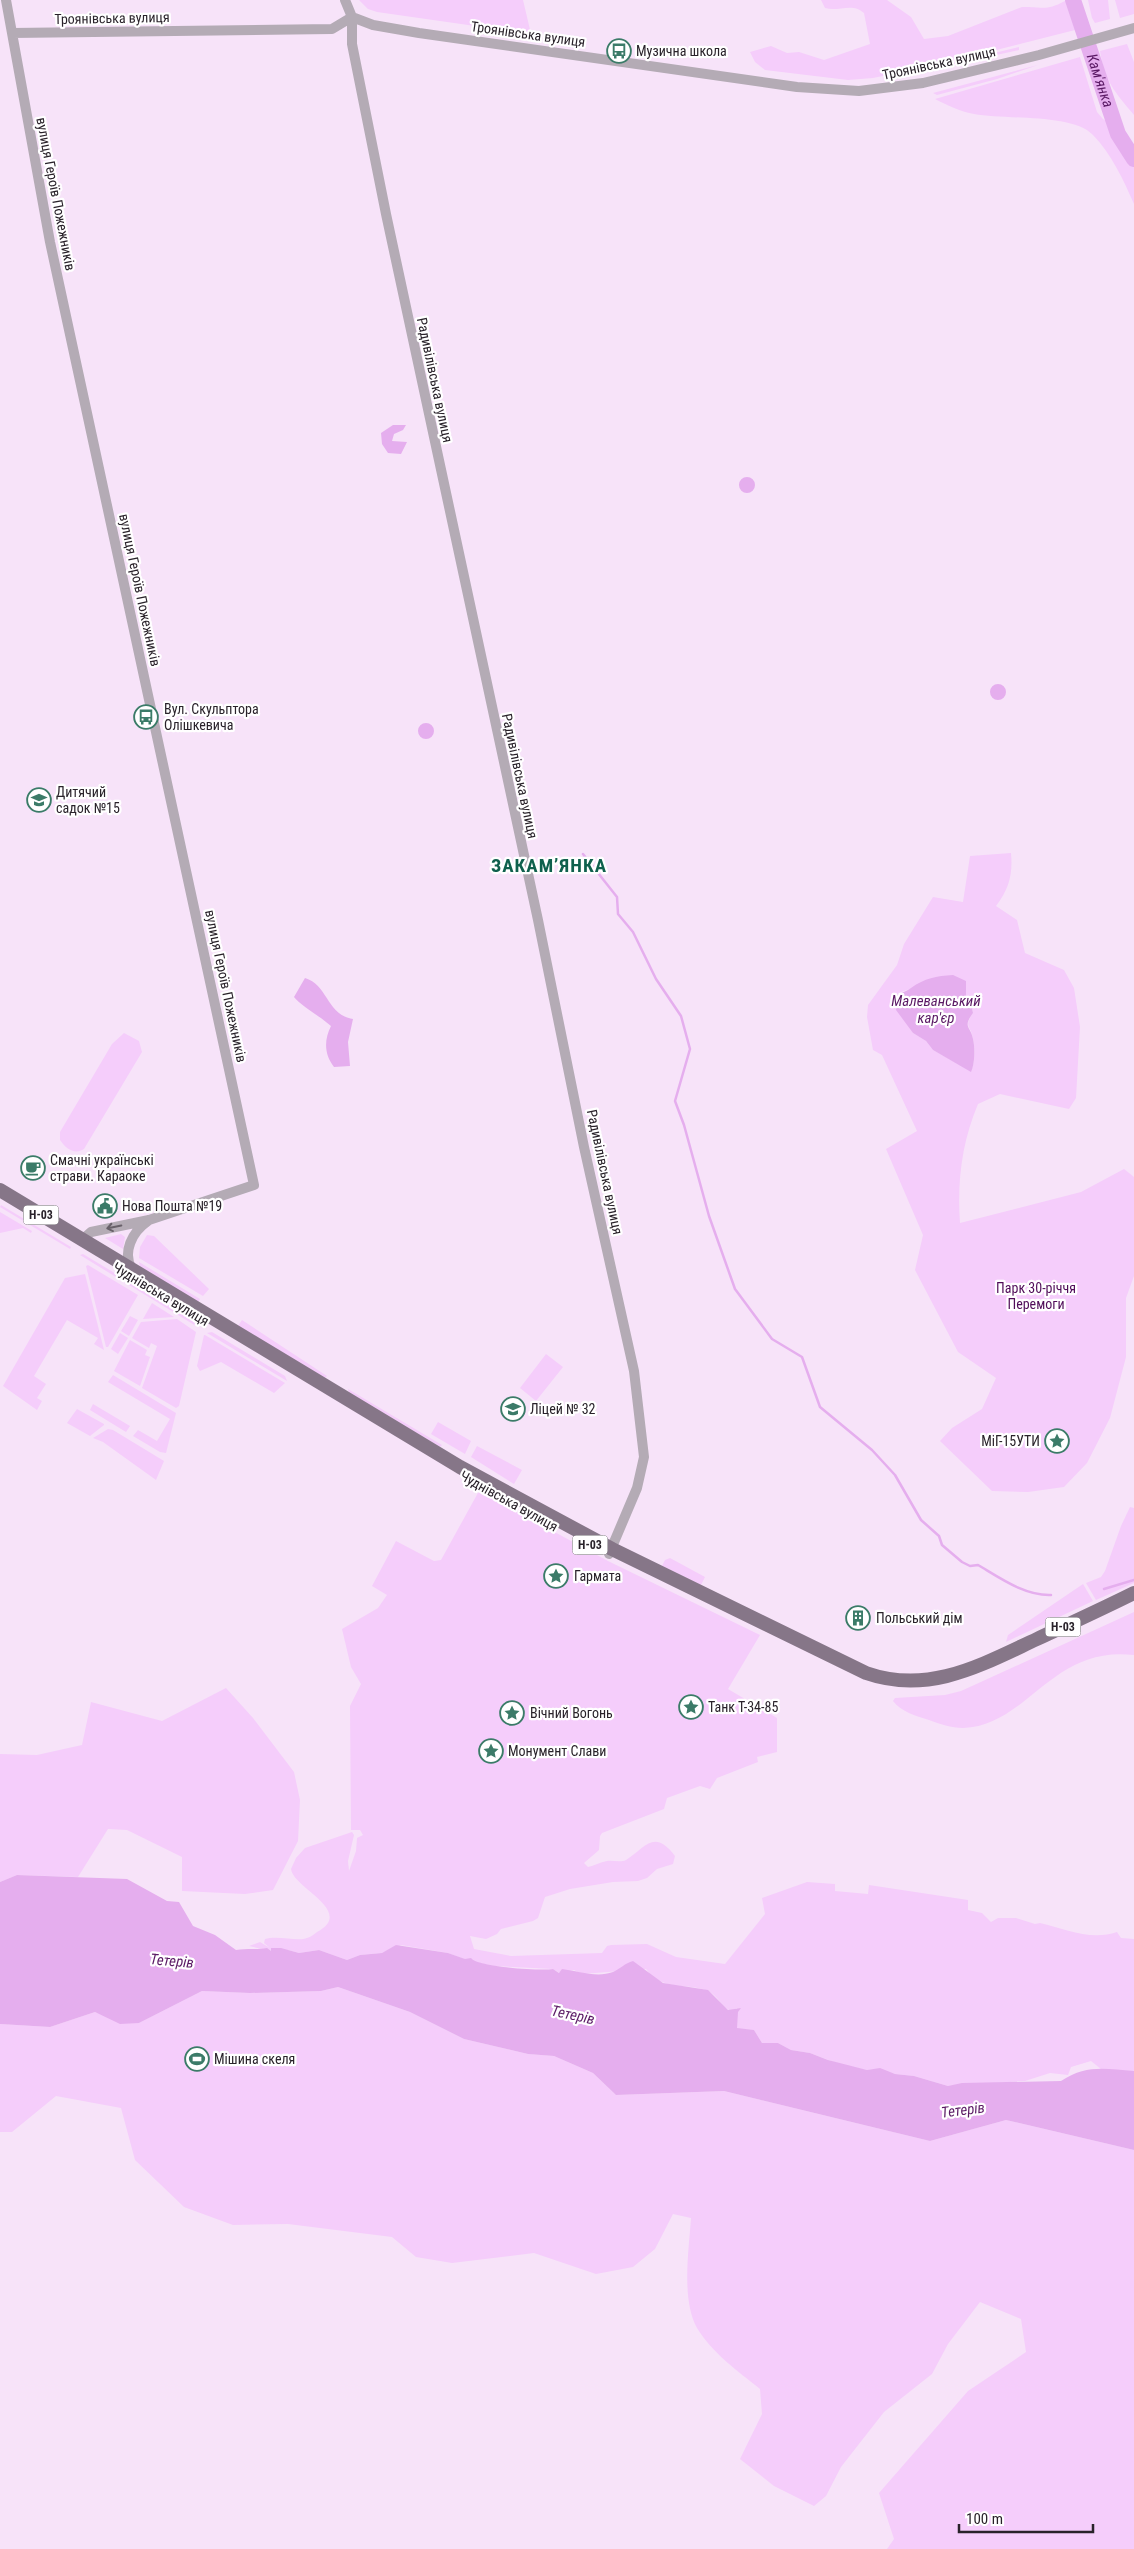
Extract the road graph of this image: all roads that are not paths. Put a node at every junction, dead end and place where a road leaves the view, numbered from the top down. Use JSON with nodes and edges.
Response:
{"nodes":[{"id":1,"x":6,"y":0,"type":"edge"},
{"id":2,"x":345,"y":0,"type":"edge"},
{"id":3,"x":352,"y":17,"type":"junction"},
{"id":4,"x":1134,"y":28,"type":"edge"},
{"id":5,"x":12,"y":33,"type":"junction"},
{"id":6,"x":0,"y":1190,"type":"edge"},
{"id":7,"x":0,"y":1197,"type":"edge"},
{"id":8,"x":149,"y":1220,"type":"junction"},
{"id":9,"x":82,"y":1240,"type":"junction"},
{"id":10,"x":132,"y":1270,"type":"junction"},
{"id":11,"x":610,"y":1552,"type":"junction"},
{"id":12,"x":1132,"y":1598,"type":"edge"}],
"edges":[{"from":1,"to":5,"type":"street","name":"вулиця Героїв Пожежників"},
{"from":2,"to":3,"type":"street","name":"Радивілівська вулиця"},
{"from":3,"to":4,"type":"street","name":"Троянівська вулиця"},
{"from":3,"to":5,"type":"street","name":"Троянівська вулиця"},
{"from":3,"to":11,"type":"street","name":"Радивілівська вулиця"},
{"from":5,"to":8,"type":"street","name":"вулиця Героїв Пожежників"},
{"from":6,"to":9,"type":"main road","name":"Чуднівська вулиця","number":"Н-03"},
{"from":7,"to":11,"type":"main road","name":"Чуднівська вулиця","number":"Н-03"},
{"from":8,"to":9,"type":"street","one_way":true},
{"from":8,"to":10,"type":"street"},
{"from":9,"to":10,"type":"main road","name":"Чуднівська вулиця","number":"Н-03"},
{"from":10,"to":11,"type":"main road","name":"Чуднівська вулиця","number":"Н-03"},
{"from":11,"to":12,"type":"main road","name":"Чуднівська вулиця","number":"Н-03"}]}
